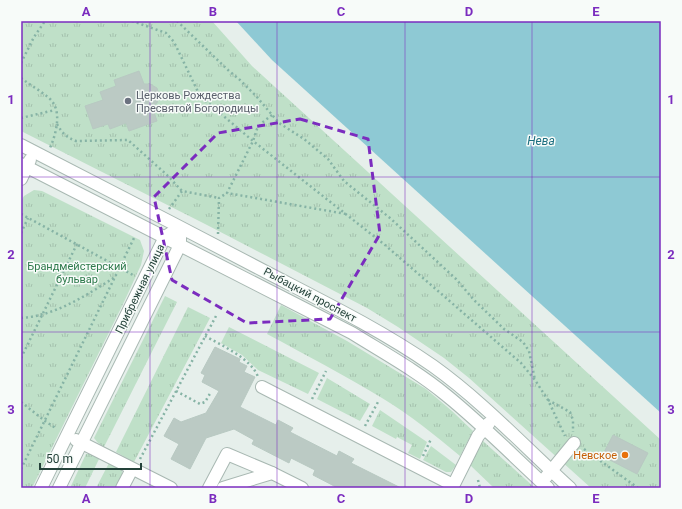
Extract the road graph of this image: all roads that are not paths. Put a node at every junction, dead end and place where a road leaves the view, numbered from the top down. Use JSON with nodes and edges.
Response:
{"nodes":[{"id":1,"x":21,"y":145,"type":"edge"},
{"id":2,"x":34,"y":152,"type":"junction"},
{"id":3,"x":24,"y":165,"type":"edge"},
{"id":4,"x":21,"y":179,"type":"edge"},
{"id":5,"x":180,"y":226,"type":"junction"},
{"id":6,"x":166,"y":237,"type":"junction"},
{"id":7,"x":180,"y":245,"type":"junction"},
{"id":8,"x":262,"y":387,"type":"road end"},
{"id":9,"x":494,"y":418,"type":"junction"},
{"id":10,"x":484,"y":428,"type":"junction"},
{"id":11,"x":64,"y":433,"type":"junction"},
{"id":12,"x":573,"y":439,"type":"road end"},
{"id":13,"x":82,"y":442,"type":"junction"},
{"id":14,"x":132,"y":469,"type":"junction"},
{"id":15,"x":551,"y":471,"type":"junction"},
{"id":16,"x":272,"y":473,"type":"junction"},
{"id":17,"x":544,"y":485,"type":"edge"},
{"id":18,"x":453,"y":487,"type":"edge"},
{"id":19,"x":41,"y":488,"type":"edge"},
{"id":20,"x":59,"y":488,"type":"edge"},
{"id":21,"x":122,"y":488,"type":"edge"},
{"id":22,"x":171,"y":488,"type":"edge"},
{"id":23,"x":209,"y":488,"type":"edge"},
{"id":24,"x":223,"y":488,"type":"edge"},
{"id":25,"x":302,"y":488,"type":"edge"},
{"id":26,"x":570,"y":488,"type":"edge"}],
"edges":[{"from":1,"to":2,"type":"street","name":"Рыбацкий проспект"},
{"from":2,"to":3,"type":"street"},
{"from":2,"to":5,"type":"street","name":"Рыбацкий проспект"},
{"from":3,"to":4,"type":"street"},
{"from":3,"to":6,"type":"street","name":"Рыбацкий проспект"},
{"from":5,"to":6,"type":"street","name":"Прибрежная улица"},
{"from":5,"to":7,"type":"street","name":"Прибрежная улица"},
{"from":5,"to":9,"type":"street","name":"Рыбацкий проспект"},
{"from":6,"to":7,"type":"street","name":"Рыбацкий проспект"},
{"from":6,"to":11,"type":"street","name":"Прибрежная улица"},
{"from":7,"to":10,"type":"street","name":"Рыбацкий проспект"},
{"from":7,"to":13,"type":"street","name":"Прибрежная улица"},
{"from":8,"to":18,"type":"street"},
{"from":9,"to":10,"type":"street"},
{"from":9,"to":15,"type":"street","name":"Рыбацкий проспект"},
{"from":10,"to":17,"type":"street","name":"Рыбацкий проспект"},
{"from":10,"to":18,"type":"street"},
{"from":11,"to":13,"type":"street"},
{"from":11,"to":19,"type":"street","name":"Прибрежная улица"},
{"from":12,"to":15,"type":"street"},
{"from":13,"to":14,"type":"street"},
{"from":13,"to":20,"type":"street","name":"Прибрежная улица"},
{"from":14,"to":21,"type":"street"},
{"from":14,"to":22,"type":"street"},
{"from":15,"to":17,"type":"street"},
{"from":15,"to":26,"type":"street","name":"Рыбацкий проспект"},
{"from":16,"to":23,"type":"street"},
{"from":16,"to":24,"type":"street"},
{"from":16,"to":25,"type":"street"}]}
